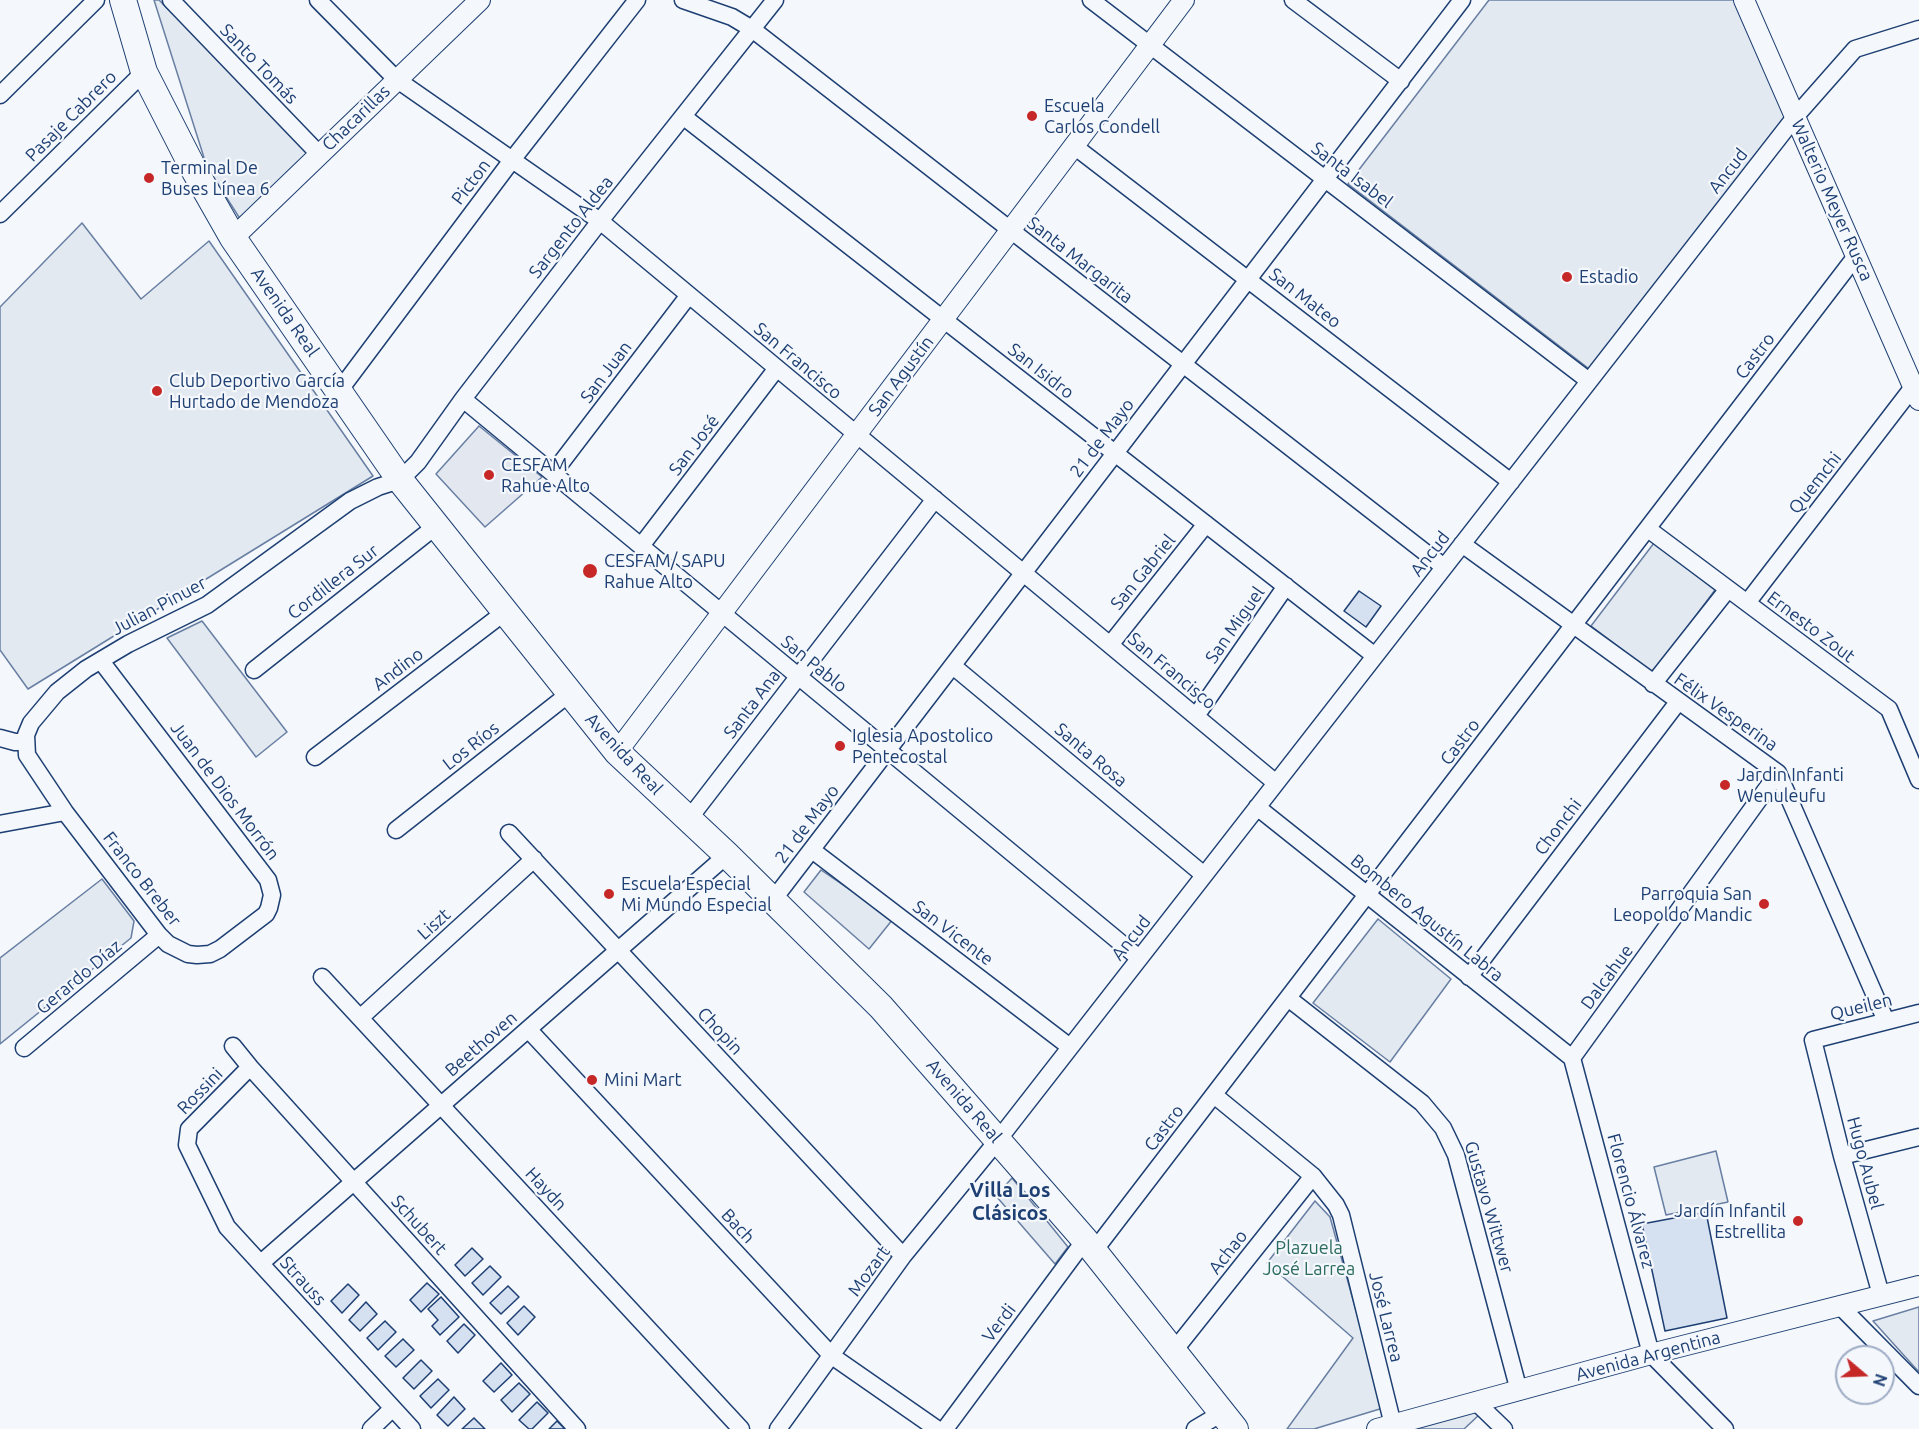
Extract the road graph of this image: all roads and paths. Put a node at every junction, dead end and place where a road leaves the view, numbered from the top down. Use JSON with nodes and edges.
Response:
{"nodes":[{"id":1,"x":96,"y":0,"type":"edge"},
{"id":2,"x":123,"y":0,"type":"edge"},
{"id":3,"x":171,"y":0,"type":"edge"},
{"id":4,"x":318,"y":0,"type":"edge"},
{"id":5,"x":637,"y":0,"type":"edge"},
{"id":6,"x":683,"y":0,"type":"edge"},
{"id":7,"x":775,"y":0,"type":"edge"},
{"id":8,"x":1092,"y":0,"type":"edge"},
{"id":9,"x":1184,"y":0,"type":"edge"},
{"id":10,"x":1293,"y":0,"type":"edge"},
{"id":11,"x":1462,"y":0,"type":"edge"},
{"id":12,"x":1744,"y":0,"type":"edge"},
{"id":13,"x":473,"y":2,"type":"edge"},
{"id":14,"x":752,"y":29,"type":"junction"},
{"id":15,"x":1918,"y":31,"type":"edge"},
{"id":16,"x":1150,"y":45,"type":"junction"},
{"id":17,"x":144,"y":72,"type":"junction"},
{"id":18,"x":396,"y":80,"type":"junction"},
{"id":19,"x":1401,"y":81,"type":"junction"},
{"id":20,"x":0,"y":95,"type":"edge"},
{"id":21,"x":684,"y":117,"type":"junction"},
{"id":22,"x":1795,"y":117,"type":"junction"},
{"id":23,"x":1074,"y":146,"type":"junction"},
{"id":24,"x":319,"y":154,"type":"junction"},
{"id":25,"x":512,"y":160,"type":"junction"},
{"id":26,"x":1326,"y":179,"type":"junction"},
{"id":27,"x":0,"y":214,"type":"edge"},
{"id":28,"x":600,"y":221,"type":"junction"},
{"id":29,"x":1010,"y":231,"type":"junction"},
{"id":30,"x":233,"y":238,"type":"junction"},
{"id":31,"x":1856,"y":256,"type":"junction"},
{"id":32,"x":1250,"y":279,"type":"junction"},
{"id":33,"x":689,"y":295,"type":"junction"},
{"id":34,"x":944,"y":319,"type":"junction"},
{"id":35,"x":1184,"y":364,"type":"junction"},
{"id":36,"x":777,"y":368,"type":"junction"},
{"id":37,"x":1589,"y":381,"type":"junction"},
{"id":38,"x":1916,"y":387,"type":"edge"},
{"id":39,"x":339,"y":391,"type":"junction"},
{"id":40,"x":464,"y":399,"type":"junction"},
{"id":41,"x":856,"y":434,"type":"junction"},
{"id":42,"x":1115,"y":454,"type":"junction"},
{"id":43,"x":554,"y":472,"type":"junction"},
{"id":44,"x":400,"y":480,"type":"junction"},
{"id":45,"x":1511,"y":482,"type":"junction"},
{"id":46,"x":935,"y":499,"type":"junction"},
{"id":47,"x":1206,"y":524,"type":"junction"},
{"id":48,"x":436,"y":526,"type":"junction"},
{"id":49,"x":1648,"y":529,"type":"junction"},
{"id":50,"x":1462,"y":544,"type":"junction"},
{"id":51,"x":641,"y":546,"type":"junction"},
{"id":52,"x":1444,"y":567,"type":"junction"},
{"id":53,"x":1024,"y":573,"type":"junction"},
{"id":54,"x":1286,"y":586,"type":"junction"},
{"id":55,"x":1728,"y":589,"type":"junction"},
{"id":56,"x":1747,"y":603,"type":"junction"},
{"id":57,"x":505,"y":612,"type":"junction"},
{"id":58,"x":722,"y":613,"type":"junction"},
{"id":59,"x":1574,"y":625,"type":"junction"},
{"id":60,"x":1110,"y":645,"type":"junction"},
{"id":61,"x":1375,"y":656,"type":"junction"},
{"id":62,"x":100,"y":661,"type":"junction"},
{"id":63,"x":953,"y":666,"type":"junction"},
{"id":64,"x":254,"y":670,"type":"dead end"},
{"id":65,"x":798,"y":676,"type":"junction"},
{"id":66,"x":1653,"y":684,"type":"junction"},
{"id":67,"x":570,"y":693,"type":"junction"},
{"id":68,"x":1678,"y":702,"type":"junction"},
{"id":69,"x":1196,"y":716,"type":"junction"},
{"id":70,"x":0,"y":738,"type":"edge"},
{"id":71,"x":25,"y":742,"type":"junction"},
{"id":72,"x":889,"y":750,"type":"junction"},
{"id":73,"x":617,"y":752,"type":"junction"},
{"id":74,"x":315,"y":757,"type":"dead end"},
{"id":75,"x":1778,"y":773,"type":"junction"},
{"id":76,"x":1919,"y":780,"type":"edge"},
{"id":77,"x":1276,"y":783,"type":"junction"},
{"id":78,"x":1257,"y":807,"type":"junction"},
{"id":79,"x":65,"y":812,"type":"junction"},
{"id":80,"x":688,"y":820,"type":"junction"},
{"id":81,"x":0,"y":824,"type":"edge"},
{"id":82,"x":396,"y":830,"type":"dead end"},
{"id":83,"x":509,"y":833,"type":"dead end"},
{"id":84,"x":812,"y":850,"type":"junction"},
{"id":85,"x":727,"y":855,"type":"junction"},
{"id":86,"x":534,"y":859,"type":"junction"},
{"id":87,"x":1204,"y":875,"type":"junction"},
{"id":88,"x":1367,"y":894,"type":"junction"},
{"id":89,"x":773,"y":900,"type":"junction"},
{"id":90,"x":159,"y":935,"type":"junction"},
{"id":91,"x":618,"y":950,"type":"junction"},
{"id":92,"x":197,"y":956,"type":"joint"},
{"id":93,"x":1139,"y":958,"type":"junction"},
{"id":94,"x":1469,"y":976,"type":"junction"},
{"id":95,"x":322,"y":977,"type":"dead end"},
{"id":96,"x":1288,"y":998,"type":"junction"},
{"id":97,"x":1919,"y":1013,"type":"edge"},
{"id":98,"x":360,"y":1017,"type":"junction"},
{"id":99,"x":1886,"y":1021,"type":"junction"},
{"id":100,"x":528,"y":1029,"type":"junction"},
{"id":101,"x":1813,"y":1040,"type":"joint"},
{"id":102,"x":233,"y":1046,"type":"dead end"},
{"id":103,"x":1070,"y":1047,"type":"junction"},
{"id":104,"x":24,"y":1048,"type":"dead end"},
{"id":105,"x":1572,"y":1058,"type":"junction"},
{"id":106,"x":250,"y":1067,"type":"junction"},
{"id":107,"x":1214,"y":1095,"type":"junction"},
{"id":108,"x":441,"y":1105,"type":"junction"},
{"id":109,"x":1919,"y":1137,"type":"edge"},
{"id":110,"x":998,"y":1140,"type":"junction"},
{"id":111,"x":187,"y":1145,"type":"joint"},
{"id":112,"x":1842,"y":1156,"type":"junction"},
{"id":113,"x":1313,"y":1176,"type":"junction"},
{"id":114,"x":354,"y":1182,"type":"junction"},
{"id":115,"x":1089,"y":1245,"type":"junction"},
{"id":116,"x":903,"y":1256,"type":"junction"},
{"id":117,"x":261,"y":1263,"type":"junction"},
{"id":118,"x":1919,"y":1286,"type":"edge"},
{"id":119,"x":1881,"y":1295,"type":"junction"},
{"id":120,"x":1840,"y":1306,"type":"junction"},
{"id":121,"x":1173,"y":1352,"type":"junction"},
{"id":122,"x":1651,"y":1354,"type":"junction"},
{"id":123,"x":832,"y":1356,"type":"junction"},
{"id":124,"x":1919,"y":1386,"type":"edge"},
{"id":125,"x":1519,"y":1391,"type":"junction"},
{"id":126,"x":1475,"y":1401,"type":"junction"},
{"id":127,"x":393,"y":1408,"type":"junction"},
{"id":128,"x":1229,"y":1421,"type":"edge"},
{"id":129,"x":1385,"y":1427,"type":"edge"},
{"id":130,"x":371,"y":1429,"type":"edge"},
{"id":131,"x":412,"y":1429,"type":"edge"},
{"id":132,"x":577,"y":1429,"type":"edge"},
{"id":133,"x":741,"y":1429,"type":"edge"},
{"id":134,"x":778,"y":1429,"type":"edge"},
{"id":135,"x":938,"y":1429,"type":"edge"},
{"id":136,"x":945,"y":1429,"type":"edge"},
{"id":137,"x":1195,"y":1429,"type":"edge"},
{"id":138,"x":1504,"y":1429,"type":"edge"},
{"id":139,"x":1725,"y":1429,"type":"edge"}],
"edges":[{"from":1,"to":20,"type":"street"},
{"from":2,"to":17,"type":"main road","name":"Avenida Real"},
{"from":3,"to":24,"type":"street","name":"Santo Tomás"},
{"from":4,"to":18,"type":"street","name":"San Francisco"},
{"from":5,"to":25,"type":"street","name":"Picton"},
{"from":6,"to":14,"type":"street","name":"Santa Margarita"},
{"from":7,"to":14,"type":"street","name":"Sargento Aldea"},
{"from":8,"to":16,"type":"street","name":"Santa Isabel"},
{"from":9,"to":16,"type":"street","name":"San Agustín"},
{"from":10,"to":19,"type":"street"},
{"from":11,"to":19,"type":"street","name":"21 de Mayo"},
{"from":12,"to":22,"type":"street","name":"Walterio Meyer Rusca"},
{"from":13,"to":18,"type":"street","name":"Chacarillas"},
{"from":14,"to":21,"type":"street","name":"Sargento Aldea"},
{"from":14,"to":29,"type":"street","name":"Santa Margarita"},
{"from":15,"to":22,"type":"street","name":"Ancud"},
{"from":16,"to":23,"type":"street","name":"San Agustín"},
{"from":16,"to":26,"type":"street","name":"Santa Isabel"},
{"from":17,"to":27,"type":"street","name":"Pasaje Cabrero"},
{"from":17,"to":30,"type":"main road","name":"Avenida Real"},
{"from":18,"to":24,"type":"street","name":"Chacarillas"},
{"from":18,"to":25,"type":"street","name":"San Francisco"},
{"from":19,"to":26,"type":"street","name":"21 de Mayo"},
{"from":21,"to":28,"type":"street","name":"Sargento Aldea"},
{"from":21,"to":34,"type":"street","name":"San Isidro"},
{"from":22,"to":31,"type":"street","name":"Walterio Meyer Rusca"},
{"from":22,"to":37,"type":"street","name":"Ancud"},
{"from":23,"to":29,"type":"street","name":"San Agustín"},
{"from":23,"to":32,"type":"street","name":"San Mateo"},
{"from":24,"to":30,"type":"street","name":"Chacarillas"},
{"from":25,"to":28,"type":"street","name":"San Francisco"},
{"from":25,"to":39,"type":"street","name":"Picton"},
{"from":26,"to":32,"type":"street","name":"21 de Mayo"},
{"from":26,"to":37,"type":"street","name":"Santa Isabel"},
{"from":28,"to":33,"type":"street","name":"San Francisco"},
{"from":28,"to":40,"type":"street","name":"Sargento Aldea"},
{"from":29,"to":34,"type":"street","name":"San Agustín"},
{"from":29,"to":35,"type":"street","name":"Santa Margarita"},
{"from":30,"to":39,"type":"main road","name":"Avenida Real"},
{"from":31,"to":38,"type":"street","name":"Walterio Meyer Rusca"},
{"from":31,"to":49,"type":"street","name":"Castro"},
{"from":32,"to":35,"type":"street","name":"21 de Mayo"},
{"from":32,"to":45,"type":"street","name":"San Mateo"},
{"from":33,"to":36,"type":"street","name":"San Francisco"},
{"from":33,"to":43,"type":"street","name":"San Juan"},
{"from":34,"to":41,"type":"street","name":"San Agustín"},
{"from":34,"to":42,"type":"street","name":"San Isidro"},
{"from":35,"to":42,"type":"street","name":"21 de Mayo"},
{"from":35,"to":52,"type":"street","name":"Santa Margarita"},
{"from":36,"to":41,"type":"street","name":"San Francisco"},
{"from":36,"to":51,"type":"street","name":"San José"},
{"from":37,"to":45,"type":"street","name":"Ancud"},
{"from":38,"to":56,"type":"street","name":"Quemchi"},
{"from":39,"to":44,"type":"main road","name":"Avenida Real"},
{"from":40,"to":43,"type":"street","name":"San Pablo"},
{"from":40,"to":44,"type":"street","name":"Sargento Aldea"},
{"from":41,"to":46,"type":"street","name":"San Francisco"},
{"from":41,"to":58,"type":"street","name":"San Agustín"},
{"from":42,"to":47,"type":"street","name":"San Isidro"},
{"from":42,"to":53,"type":"street","name":"21 de Mayo"},
{"from":43,"to":51,"type":"street","name":"San Pablo"},
{"from":44,"to":48,"type":"main road","name":"Avenida Real"},
{"from":44,"to":62,"type":"street","name":"Julian Pinuer"},
{"from":45,"to":50,"type":"street","name":"Ancud"},
{"from":46,"to":53,"type":"street","name":"San Francisco"},
{"from":46,"to":65,"type":"street","name":"Santa Ana"},
{"from":47,"to":54,"type":"street","name":"San Isidro"},
{"from":47,"to":60,"type":"street","name":"San Gabriel"},
{"from":48,"to":57,"type":"main road","name":"Avenida Real"},
{"from":48,"to":64,"type":"street","name":"Cordillera Sur"},
{"from":49,"to":55,"type":"street","name":"Ernesto Zout"},
{"from":49,"to":59,"type":"street","name":"Castro"},
{"from":50,"to":52,"type":"street","name":"Ancud"},
{"from":50,"to":59,"type":"street","name":"Félix Vesperina"},
{"from":51,"to":58,"type":"street","name":"San Pablo"},
{"from":52,"to":61,"type":"street","name":"Ancud"},
{"from":53,"to":60,"type":"street","name":"San Francisco"},
{"from":53,"to":63,"type":"street","name":"21 de Mayo"},
{"from":54,"to":61,"type":"street","name":"San Isidro"},
{"from":54,"to":69,"type":"street","name":"San Miguel"},
{"from":55,"to":56,"type":"street","name":"Ernesto Zout"},
{"from":55,"to":66,"type":"street"},
{"from":56,"to":76,"type":"street","name":"Ernesto Zout"},
{"from":57,"to":67,"type":"main road","name":"Avenida Real"},
{"from":57,"to":74,"type":"street","name":"Andino"},
{"from":58,"to":65,"type":"street","name":"San Pablo"},
{"from":58,"to":73,"type":"street","name":"San Agustín"},
{"from":59,"to":66,"type":"street","name":"Félix Vesperina"},
{"from":59,"to":88,"type":"street","name":"Castro"},
{"from":60,"to":69,"type":"street","name":"San Francisco"},
{"from":61,"to":77,"type":"street","name":"Ancud"},
{"from":62,"to":71,"type":"street","name":"Julian Pinuer"},
{"from":62,"to":92,"type":"street","name":"Juan de Dios Morrón"},
{"from":63,"to":72,"type":"street","name":"21 de Mayo"},
{"from":63,"to":87,"type":"street","name":"Santa Rosa"},
{"from":65,"to":72,"type":"street","name":"San Pablo"},
{"from":65,"to":80,"type":"street","name":"Santa Ana"},
{"from":66,"to":68,"type":"street","name":"Félix Vesperina"},
{"from":67,"to":73,"type":"main road","name":"Avenida Real"},
{"from":67,"to":82,"type":"street","name":"Los Ríos"},
{"from":68,"to":75,"type":"street","name":"Félix Vesperina"},
{"from":68,"to":94,"type":"street","name":"Chonchi"},
{"from":69,"to":77,"type":"street","name":"San Francisco"},
{"from":70,"to":71,"type":"street"},
{"from":71,"to":79,"type":"street"},
{"from":72,"to":84,"type":"street","name":"21 de Mayo"},
{"from":72,"to":93,"type":"street","name":"San Pablo"},
{"from":73,"to":80,"type":"main road","name":"Avenida Real"},
{"from":75,"to":99,"type":"street","name":"Félix Vesperina"},
{"from":75,"to":105,"type":"street","name":"Dalcahue"},
{"from":77,"to":78,"type":"street","name":"Ancud"},
{"from":78,"to":87,"type":"street","name":"Ancud"},
{"from":78,"to":88,"type":"street","name":"Bombero Agustín Labra"},
{"from":79,"to":81,"type":"street"},
{"from":79,"to":90,"type":"street","name":"Franco Breber"},
{"from":80,"to":85,"type":"main road","name":"Avenida Real"},
{"from":83,"to":86,"type":"street","name":"Chopin"},
{"from":84,"to":89,"type":"street","name":"21 de Mayo"},
{"from":84,"to":103,"type":"street","name":"San Vicente"},
{"from":85,"to":89,"type":"main road","name":"Avenida Real"},
{"from":85,"to":91,"type":"street","name":"Beethoven"},
{"from":86,"to":91,"type":"street","name":"Chopin"},
{"from":86,"to":98,"type":"street","name":"Liszt"},
{"from":87,"to":93,"type":"street","name":"Ancud"},
{"from":88,"to":94,"type":"street","name":"Bombero Agustín Labra"},
{"from":88,"to":96,"type":"street","name":"Castro"},
{"from":89,"to":110,"type":"main road","name":"Avenida Real"},
{"from":90,"to":92,"type":"street","name":"Franco Breber"},
{"from":90,"to":104,"type":"street","name":"Gerardo Díaz"},
{"from":91,"to":100,"type":"street","name":"Beethoven"},
{"from":91,"to":116,"type":"street","name":"Chopin"},
{"from":93,"to":103,"type":"street","name":"Ancud"},
{"from":94,"to":105,"type":"street","name":"Bombero Agustín Labra"},
{"from":95,"to":98,"type":"street","name":"Haydn"},
{"from":96,"to":107,"type":"street","name":"Castro"},
{"from":96,"to":125,"type":"street","name":"Gustavo Wittwer"},
{"from":97,"to":99,"type":"street","name":"Queilen"},
{"from":98,"to":108,"type":"street","name":"Haydn"},
{"from":99,"to":101,"type":"street","name":"Queilen"},
{"from":100,"to":108,"type":"street","name":"Beethoven"},
{"from":100,"to":123,"type":"street","name":"Bach"},
{"from":101,"to":112,"type":"street","name":"Hugo Aubel"},
{"from":102,"to":106,"type":"street","name":"Schubert"},
{"from":103,"to":110,"type":"street","name":"Ancud"},
{"from":105,"to":122,"type":"street","name":"Florencio Álvarez"},
{"from":106,"to":111,"type":"street","name":"Rossini"},
{"from":106,"to":114,"type":"street","name":"Schubert"},
{"from":107,"to":113,"type":"street","name":"José Larrea"},
{"from":107,"to":115,"type":"street","name":"Castro"},
{"from":108,"to":114,"type":"street","name":"Beethoven"},
{"from":108,"to":133,"type":"street","name":"Haydn"},
{"from":109,"to":112,"type":"street"},
{"from":110,"to":115,"type":"main road","name":"Avenida Real"},
{"from":110,"to":116,"type":"street","name":"Mozart"},
{"from":111,"to":117,"type":"street","name":"Strauss"},
{"from":112,"to":119,"type":"street","name":"Hugo Aubel"},
{"from":113,"to":121,"type":"street","name":"Achao"},
{"from":113,"to":129,"type":"street","name":"José Larrea"},
{"from":114,"to":117,"type":"street","name":"Beethoven"},
{"from":114,"to":132,"type":"street","name":"Schubert"},
{"from":115,"to":121,"type":"main road","name":"Avenida Real"},
{"from":115,"to":136,"type":"street","name":"Verdi"},
{"from":116,"to":123,"type":"street","name":"Mozart"},
{"from":117,"to":127,"type":"street","name":"Strauss"},
{"from":118,"to":119,"type":"street","name":"Avenida Argentina"},
{"from":119,"to":120,"type":"street","name":"Avenida Argentina"},
{"from":120,"to":122,"type":"street","name":"Avenida Argentina"},
{"from":120,"to":124,"type":"street"},
{"from":121,"to":128,"type":"main road","name":"Avenida Real"},
{"from":122,"to":125,"type":"street","name":"Avenida Argentina"},
{"from":122,"to":139,"type":"street"},
{"from":123,"to":134,"type":"street","name":"Mozart"},
{"from":123,"to":135,"type":"street","name":"Bach"},
{"from":125,"to":126,"type":"street","name":"Avenida Argentina"},
{"from":126,"to":129,"type":"street","name":"Avenida Argentina"},
{"from":126,"to":138,"type":"street"},
{"from":127,"to":130,"type":"street"},
{"from":127,"to":131,"type":"street","name":"Strauss"},
{"from":128,"to":137,"type":"street"}]}
